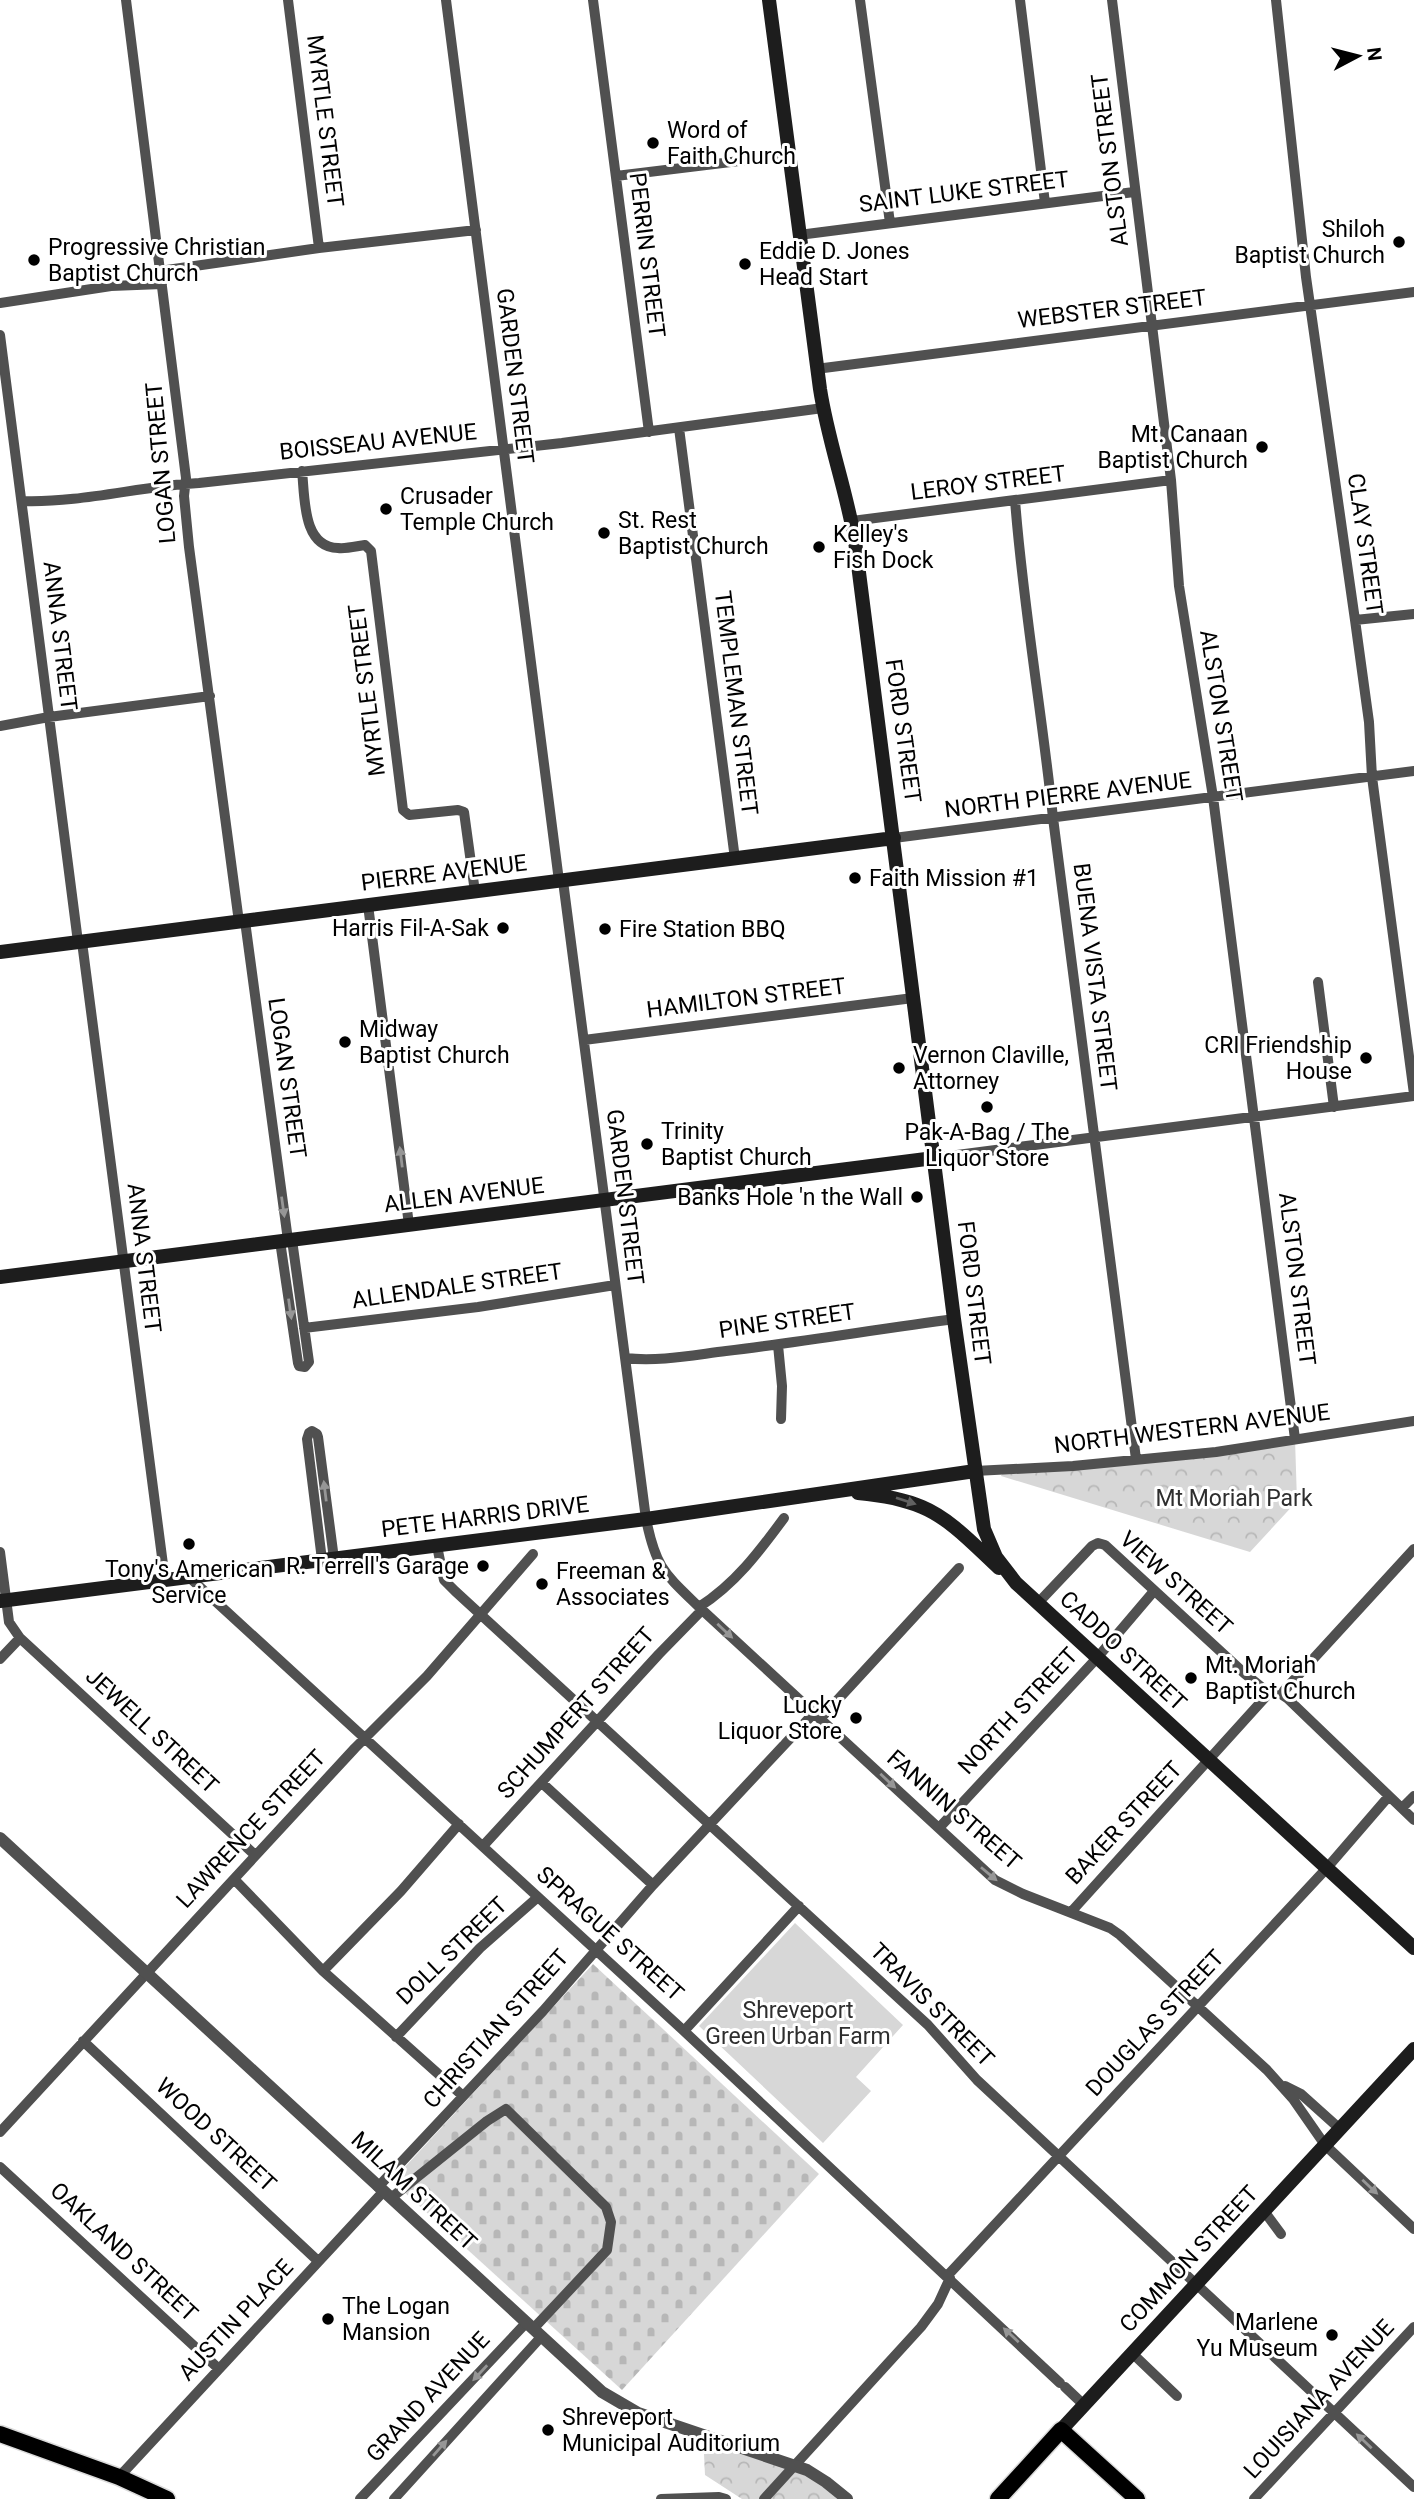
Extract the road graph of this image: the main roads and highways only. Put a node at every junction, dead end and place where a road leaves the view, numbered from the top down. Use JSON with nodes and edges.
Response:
{"nodes":[{"id":1,"x":769,"y":0,"type":"edge"},
{"id":2,"x":894,"y":838,"type":"junction"},
{"id":3,"x":0,"y":952,"type":"edge"},
{"id":4,"x":934,"y":1158,"type":"junction"},
{"id":5,"x":0,"y":1277,"type":"edge"},
{"id":6,"x":975,"y":1471,"type":"junction"},
{"id":7,"x":839,"y":1490,"type":"junction"},
{"id":8,"x":1016,"y":1583,"type":"junction"},
{"id":9,"x":3,"y":1601,"type":"edge"},
{"id":10,"x":1414,"y":1948,"type":"edge"},
{"id":11,"x":1414,"y":2049,"type":"edge"},
{"id":12,"x":1061,"y":2430,"type":"junction"},
{"id":13,"x":0,"y":2434,"type":"edge"},
{"id":14,"x":167,"y":2499,"type":"edge"},
{"id":15,"x":998,"y":2499,"type":"edge"},
{"id":16,"x":1137,"y":2499,"type":"edge"}],
"edges":[{"from":1,"to":2,"type":"main road","name":"FORD STREET"},
{"from":2,"to":3,"type":"main road","name":"PIERRE AVENUE"},
{"from":2,"to":4,"type":"main road","name":"FORD STREET"},
{"from":4,"to":5,"type":"main road","name":"ALLEN AVENUE"},
{"from":4,"to":6,"type":"main road","name":"FORD STREET"},
{"from":6,"to":7,"type":"main road","name":"PETE HARRIS DRIVE"},
{"from":6,"to":8,"type":"main road","name":"CADDO STREET"},
{"from":7,"to":8,"type":"main road","one_way":true},
{"from":7,"to":9,"type":"main road","name":"PETE HARRIS DRIVE"},
{"from":8,"to":10,"type":"main road","name":"CADDO STREET"},
{"from":11,"to":12,"type":"main road","name":"COMMON STREET"},
{"from":12,"to":15,"type":"main road","name":"COMMON STREET"},
{"from":12,"to":16,"type":"main road"},
{"from":13,"to":14,"type":"main road"}]}
